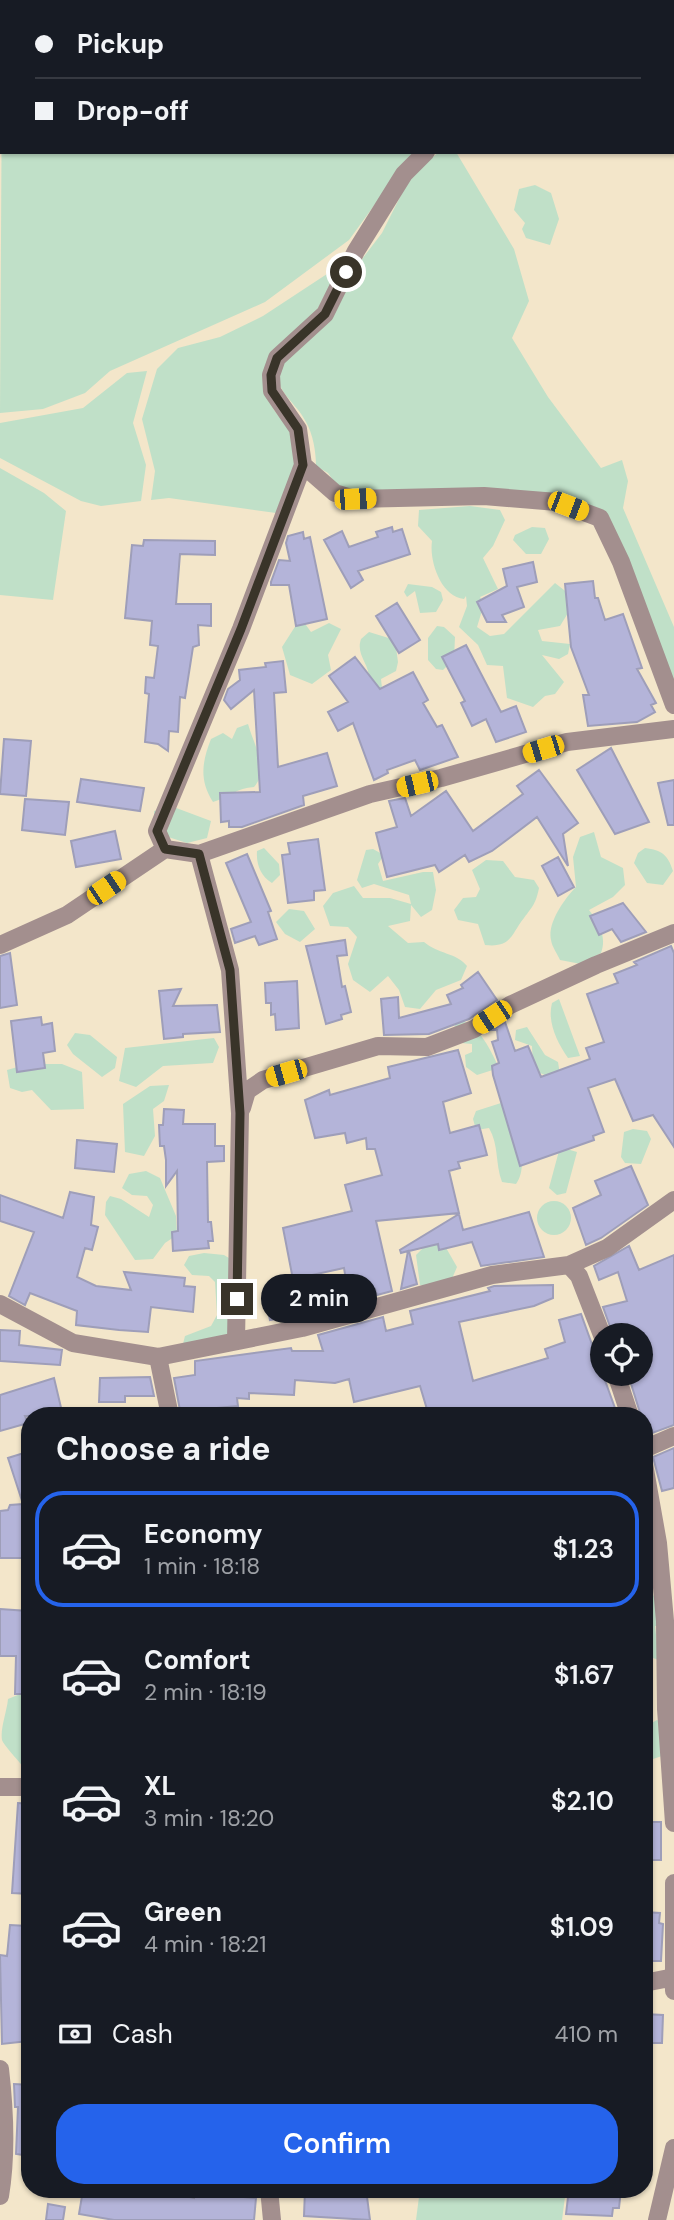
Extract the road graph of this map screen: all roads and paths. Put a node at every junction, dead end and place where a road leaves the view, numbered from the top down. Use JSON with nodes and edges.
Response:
{"nodes":[{"id":1,"x":424,"y":154,"type":"edge"},
{"id":2,"x":303,"y":465,"type":"junction"},
{"id":3,"x":674,"y":705,"type":"edge"},
{"id":4,"x":674,"y":729,"type":"edge"},
{"id":5,"x":165,"y":849,"type":"junction"},
{"id":6,"x":199,"y":854,"type":"junction"},
{"id":7,"x":674,"y":933,"type":"edge"},
{"id":8,"x":0,"y":945,"type":"edge"},
{"id":9,"x":240,"y":1113,"type":"junction"},
{"id":10,"x":674,"y":1200,"type":"edge"},
{"id":11,"x":569,"y":1265,"type":"junction"},
{"id":12,"x":0,"y":1304,"type":"edge"},
{"id":13,"x":597,"y":1323,"type":"edge"},
{"id":14,"x":236,"y":1342,"type":"junction"},
{"id":15,"x":158,"y":1357,"type":"junction"},
{"id":16,"x":620,"y":1386,"type":"edge"},
{"id":17,"x":168,"y":1407,"type":"edge"},
{"id":18,"x":627,"y":1407,"type":"edge"},
{"id":19,"x":674,"y":1436,"type":"edge"},
{"id":20,"x":653,"y":1446,"type":"edge"},
{"id":21,"x":653,"y":1515,"type":"edge"},
{"id":22,"x":669,"y":1621,"type":"edge"},
{"id":23,"x":0,"y":1787,"type":"edge"},
{"id":24,"x":21,"y":1787,"type":"edge"},
{"id":25,"x":674,"y":1823,"type":"edge"},
{"id":26,"x":674,"y":1884,"type":"edge"},
{"id":27,"x":674,"y":1982,"type":"edge"},
{"id":28,"x":653,"y":1983,"type":"edge"},
{"id":29,"x":0,"y":2069,"type":"edge"},
{"id":30,"x":674,"y":2148,"type":"edge"},
{"id":31,"x":0,"y":2196,"type":"edge"},
{"id":32,"x":270,"y":2198,"type":"edge"},
{"id":33,"x":272,"y":2220,"type":"edge"},
{"id":34,"x":657,"y":2220,"type":"edge"}],
"edges":[{"from":1,"to":2,"type":"street"},
{"from":2,"to":3,"type":"street"},
{"from":2,"to":5,"type":"street"},
{"from":4,"to":6,"type":"street"},
{"from":5,"to":6,"type":"street"},
{"from":5,"to":8,"type":"street"},
{"from":6,"to":9,"type":"street"},
{"from":7,"to":9,"type":"street"},
{"from":9,"to":14,"type":"street"},
{"from":10,"to":11,"type":"street"},
{"from":11,"to":13,"type":"street"},
{"from":11,"to":14,"type":"street"},
{"from":12,"to":15,"type":"street"},
{"from":14,"to":15,"type":"street"},
{"from":15,"to":17,"type":"street"},
{"from":16,"to":18,"type":"street"},
{"from":19,"to":20,"type":"street"},
{"from":21,"to":22,"type":"street"},
{"from":22,"to":25,"type":"street"},
{"from":23,"to":24,"type":"street"},
{"from":26,"to":27,"type":"street"},
{"from":27,"to":28,"type":"street"},
{"from":29,"to":31,"type":"street"},
{"from":30,"to":34,"type":"street"},
{"from":32,"to":33,"type":"street"}]}
